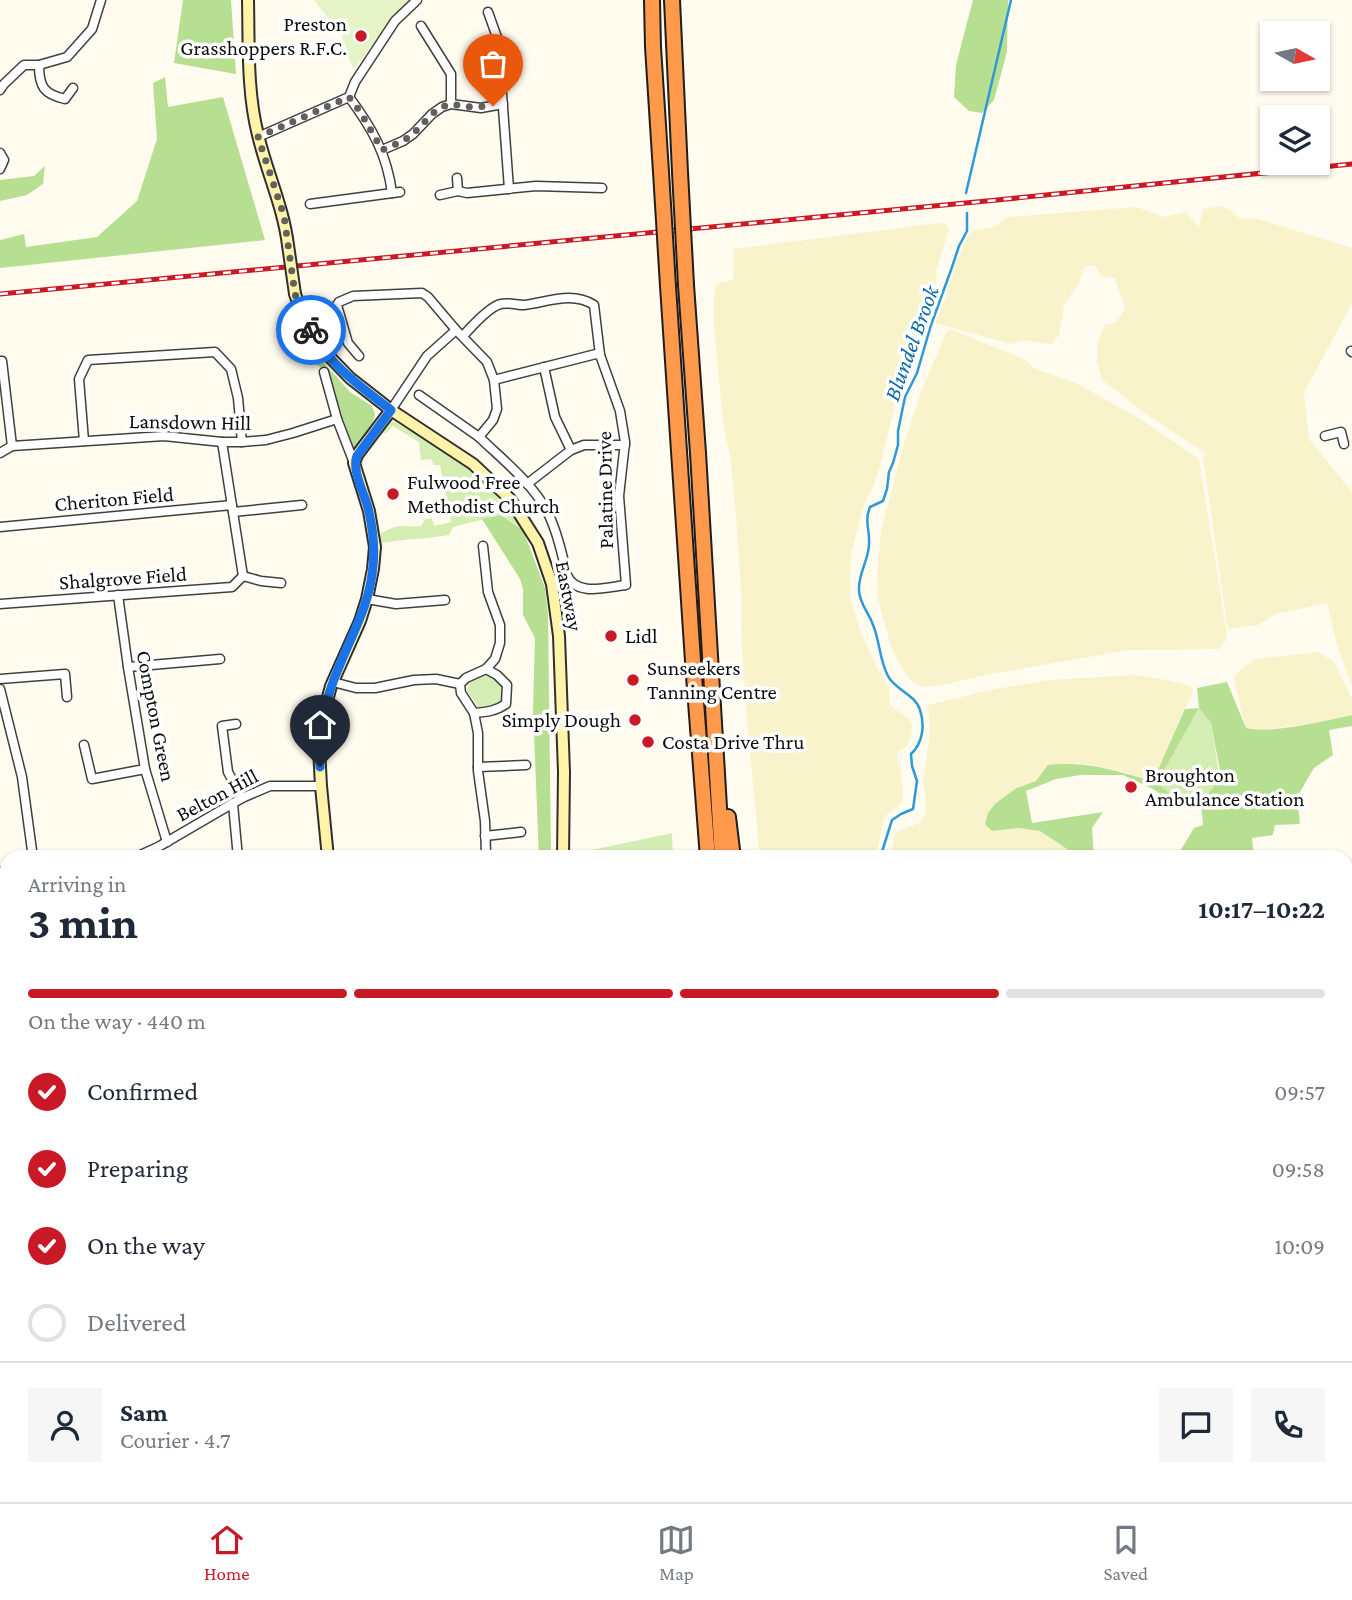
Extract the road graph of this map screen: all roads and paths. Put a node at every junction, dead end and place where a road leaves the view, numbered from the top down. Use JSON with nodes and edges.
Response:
{"nodes":[{"id":1,"x":101,"y":0,"type":"edge"},
{"id":2,"x":247,"y":0,"type":"edge"},
{"id":3,"x":417,"y":0,"type":"edge"},
{"id":4,"x":652,"y":0,"type":"edge"},
{"id":5,"x":672,"y":0,"type":"edge"},
{"id":6,"x":488,"y":12,"type":"dead end"},
{"id":7,"x":421,"y":26,"type":"dead end"},
{"id":8,"x":39,"y":65,"type":"junction"},
{"id":9,"x":73,"y":88,"type":"dead end"},
{"id":10,"x":0,"y":90,"type":"edge"},
{"id":11,"x":349,"y":97,"type":"junction"},
{"id":12,"x":451,"y":104,"type":"junction"},
{"id":13,"x":503,"y":104,"type":"junction"},
{"id":14,"x":258,"y":137,"type":"junction"},
{"id":15,"x":382,"y":150,"type":"junction"},
{"id":16,"x":0,"y":153,"type":"edge"},
{"id":17,"x":0,"y":169,"type":"edge"},
{"id":18,"x":457,"y":178,"type":"dead end"},
{"id":19,"x":601,"y":188,"type":"dead end"},
{"id":20,"x":509,"y":189,"type":"junction"},
{"id":21,"x":458,"y":191,"type":"junction"},
{"id":22,"x":440,"y":195,"type":"dead end"},
{"id":23,"x":310,"y":204,"type":"dead end"},
{"id":24,"x":459,"y":333,"type":"junction"},
{"id":25,"x":600,"y":355,"type":"junction"},
{"id":26,"x":359,"y":356,"type":"dead end"},
{"id":27,"x":0,"y":361,"type":"edge"},
{"id":28,"x":544,"y":367,"type":"junction"},
{"id":29,"x":324,"y":372,"type":"dead end"},
{"id":30,"x":494,"y":380,"type":"junction"},
{"id":31,"x":419,"y":394,"type":"dead end"},
{"id":32,"x":391,"y":410,"type":"junction"},
{"id":33,"x":337,"y":419,"type":"junction"},
{"id":34,"x":1352,"y":429,"type":"edge"},
{"id":35,"x":1341,"y":432,"type":"junction"},
{"id":36,"x":1325,"y":436,"type":"dead end"},
{"id":37,"x":479,"y":437,"type":"junction"},
{"id":38,"x":84,"y":441,"type":"junction"},
{"id":39,"x":222,"y":442,"type":"junction"},
{"id":40,"x":242,"y":442,"type":"junction"},
{"id":41,"x":1344,"y":444,"type":"dead end"},
{"id":42,"x":625,"y":445,"type":"junction"},
{"id":43,"x":12,"y":446,"type":"junction"},
{"id":44,"x":571,"y":450,"type":"junction"},
{"id":45,"x":0,"y":453,"type":"edge"},
{"id":46,"x":354,"y":463,"type":"junction"},
{"id":47,"x":527,"y":484,"type":"junction"},
{"id":48,"x":302,"y":505,"type":"dead end"},
{"id":49,"x":232,"y":509,"type":"junction"},
{"id":50,"x":0,"y":527,"type":"edge"},
{"id":51,"x":484,"y":546,"type":"dead end"},
{"id":52,"x":243,"y":576,"type":"junction"},
{"id":53,"x":281,"y":583,"type":"dead end"},
{"id":54,"x":118,"y":596,"type":"junction"},
{"id":55,"x":367,"y":598,"type":"junction"},
{"id":56,"x":445,"y":600,"type":"dead end"},
{"id":57,"x":0,"y":604,"type":"edge"},
{"id":58,"x":220,"y":659,"type":"dead end"},
{"id":59,"x":709,"y":663,"type":"junction"},
{"id":60,"x":128,"y":667,"type":"junction"},
{"id":61,"x":486,"y":669,"type":"junction"},
{"id":62,"x":694,"y":676,"type":"junction"},
{"id":63,"x":0,"y":679,"type":"edge"},
{"id":64,"x":333,"y":682,"type":"junction"},
{"id":65,"x":460,"y":684,"type":"junction"},
{"id":66,"x":0,"y":689,"type":"edge"},
{"id":67,"x":67,"y":697,"type":"dead end"},
{"id":68,"x":474,"y":713,"type":"junction"},
{"id":69,"x":236,"y":724,"type":"dead end"},
{"id":70,"x":84,"y":745,"type":"dead end"},
{"id":71,"x":526,"y":765,"type":"dead end"},
{"id":72,"x":478,"y":767,"type":"junction"},
{"id":73,"x":145,"y":769,"type":"junction"},
{"id":74,"x":321,"y":786,"type":"junction"},
{"id":75,"x":242,"y":798,"type":"junction"},
{"id":76,"x":233,"y":804,"type":"junction"},
{"id":77,"x":521,"y":832,"type":"dead end"},
{"id":78,"x":485,"y":835,"type":"junction"},
{"id":79,"x":167,"y":842,"type":"junction"},
{"id":80,"x":158,"y":847,"type":"junction"},
{"id":81,"x":32,"y":850,"type":"edge"},
{"id":82,"x":151,"y":850,"type":"edge"},
{"id":83,"x":158,"y":850,"type":"edge"},
{"id":84,"x":237,"y":850,"type":"edge"},
{"id":85,"x":327,"y":850,"type":"edge"},
{"id":86,"x":485,"y":850,"type":"edge"},
{"id":87,"x":563,"y":850,"type":"edge"},
{"id":88,"x":699,"y":850,"type":"edge"},
{"id":89,"x":707,"y":850,"type":"edge"},
{"id":90,"x":721,"y":850,"type":"edge"},
{"id":91,"x":732,"y":850,"type":"edge"}],
"edges":[{"from":1,"to":8,"type":"street"},
{"from":2,"to":14,"type":"main road","name":"Eastway"},
{"from":3,"to":11,"type":"street"},
{"from":4,"to":62,"type":"highway","bridge":true},
{"from":5,"to":59,"type":"highway","bridge":true},
{"from":6,"to":13,"type":"street"},
{"from":7,"to":12,"type":"street"},
{"from":8,"to":9,"type":"street"},
{"from":8,"to":10,"type":"street"},
{"from":11,"to":14,"type":"street"},
{"from":11,"to":15,"type":"street"},
{"from":12,"to":13,"type":"street"},
{"from":12,"to":15,"type":"street"},
{"from":13,"to":20,"type":"street"},
{"from":14,"to":32,"type":"main road","name":"Eastway","bridge":true},
{"from":15,"to":23,"type":"street"},
{"from":16,"to":17,"type":"street"},
{"from":18,"to":21,"type":"street"},
{"from":19,"to":20,"type":"street"},
{"from":20,"to":21,"type":"street"},
{"from":21,"to":22,"type":"street"},
{"from":24,"to":25,"type":"street","name":"Palatine Drive"},
{"from":24,"to":26,"type":"street"},
{"from":24,"to":30,"type":"street"},
{"from":24,"to":32,"type":"street","name":"Palatine Drive"},
{"from":25,"to":28,"type":"street"},
{"from":25,"to":42,"type":"street","name":"Palatine Drive"},
{"from":27,"to":43,"type":"street"},
{"from":28,"to":30,"type":"street"},
{"from":28,"to":44,"type":"street"},
{"from":29,"to":33,"type":"street"},
{"from":30,"to":37,"type":"street"},
{"from":31,"to":37,"type":"street"},
{"from":32,"to":46,"type":"main road"},
{"from":32,"to":87,"type":"main road","name":"Eastway"},
{"from":33,"to":40,"type":"street","name":"Lansdown Hill"},
{"from":33,"to":46,"type":"street"},
{"from":34,"to":35,"type":"street"},
{"from":35,"to":36,"type":"street"},
{"from":35,"to":41,"type":"street"},
{"from":37,"to":47,"type":"street"},
{"from":38,"to":39,"type":"street","name":"Lansdown Hill"},
{"from":38,"to":40,"type":"street"},
{"from":38,"to":43,"type":"street","name":"Lansdown Hill"},
{"from":39,"to":40,"type":"street","name":"Lansdown Hill"},
{"from":39,"to":49,"type":"street"},
{"from":42,"to":44,"type":"street"},
{"from":42,"to":47,"type":"street","name":"Palatine Drive"},
{"from":43,"to":45,"type":"street","name":"Lansdown Hill"},
{"from":44,"to":47,"type":"street"},
{"from":46,"to":55,"type":"main road"},
{"from":48,"to":49,"type":"street","name":"Cheriton Field"},
{"from":49,"to":50,"type":"street","name":"Cheriton Field"},
{"from":49,"to":52,"type":"street"},
{"from":51,"to":61,"type":"street"},
{"from":52,"to":53,"type":"street"},
{"from":52,"to":54,"type":"street","name":"Shalgrove Field"},
{"from":54,"to":57,"type":"street","name":"Shalgrove Field"},
{"from":54,"to":60,"type":"street","name":"Compton Green"},
{"from":55,"to":56,"type":"street"},
{"from":55,"to":64,"type":"main road"},
{"from":58,"to":60,"type":"street"},
{"from":59,"to":90,"type":"highway"},
{"from":59,"to":91,"type":"highway"},
{"from":60,"to":73,"type":"street","name":"Compton Green"},
{"from":61,"to":65,"type":"street"},
{"from":61,"to":68,"type":"street"},
{"from":62,"to":88,"type":"highway"},
{"from":62,"to":89,"type":"highway"},
{"from":63,"to":67,"type":"street"},
{"from":64,"to":65,"type":"street"},
{"from":64,"to":74,"type":"main road"},
{"from":65,"to":68,"type":"street"},
{"from":66,"to":81,"type":"street"},
{"from":68,"to":72,"type":"street"},
{"from":69,"to":75,"type":"street"},
{"from":70,"to":73,"type":"street"},
{"from":71,"to":72,"type":"street"},
{"from":72,"to":78,"type":"street"},
{"from":73,"to":79,"type":"street","name":"Compton Green"},
{"from":74,"to":75,"type":"street","name":"Belton Hill"},
{"from":74,"to":85,"type":"main road"},
{"from":75,"to":76,"type":"street","name":"Belton Hill"},
{"from":76,"to":79,"type":"street","name":"Belton Hill"},
{"from":76,"to":84,"type":"street"},
{"from":77,"to":78,"type":"street"},
{"from":78,"to":86,"type":"street"},
{"from":79,"to":80,"type":"street","name":"Belton Hill"},
{"from":80,"to":82,"type":"street","name":"Belton Hill"},
{"from":80,"to":83,"type":"street"}]}
